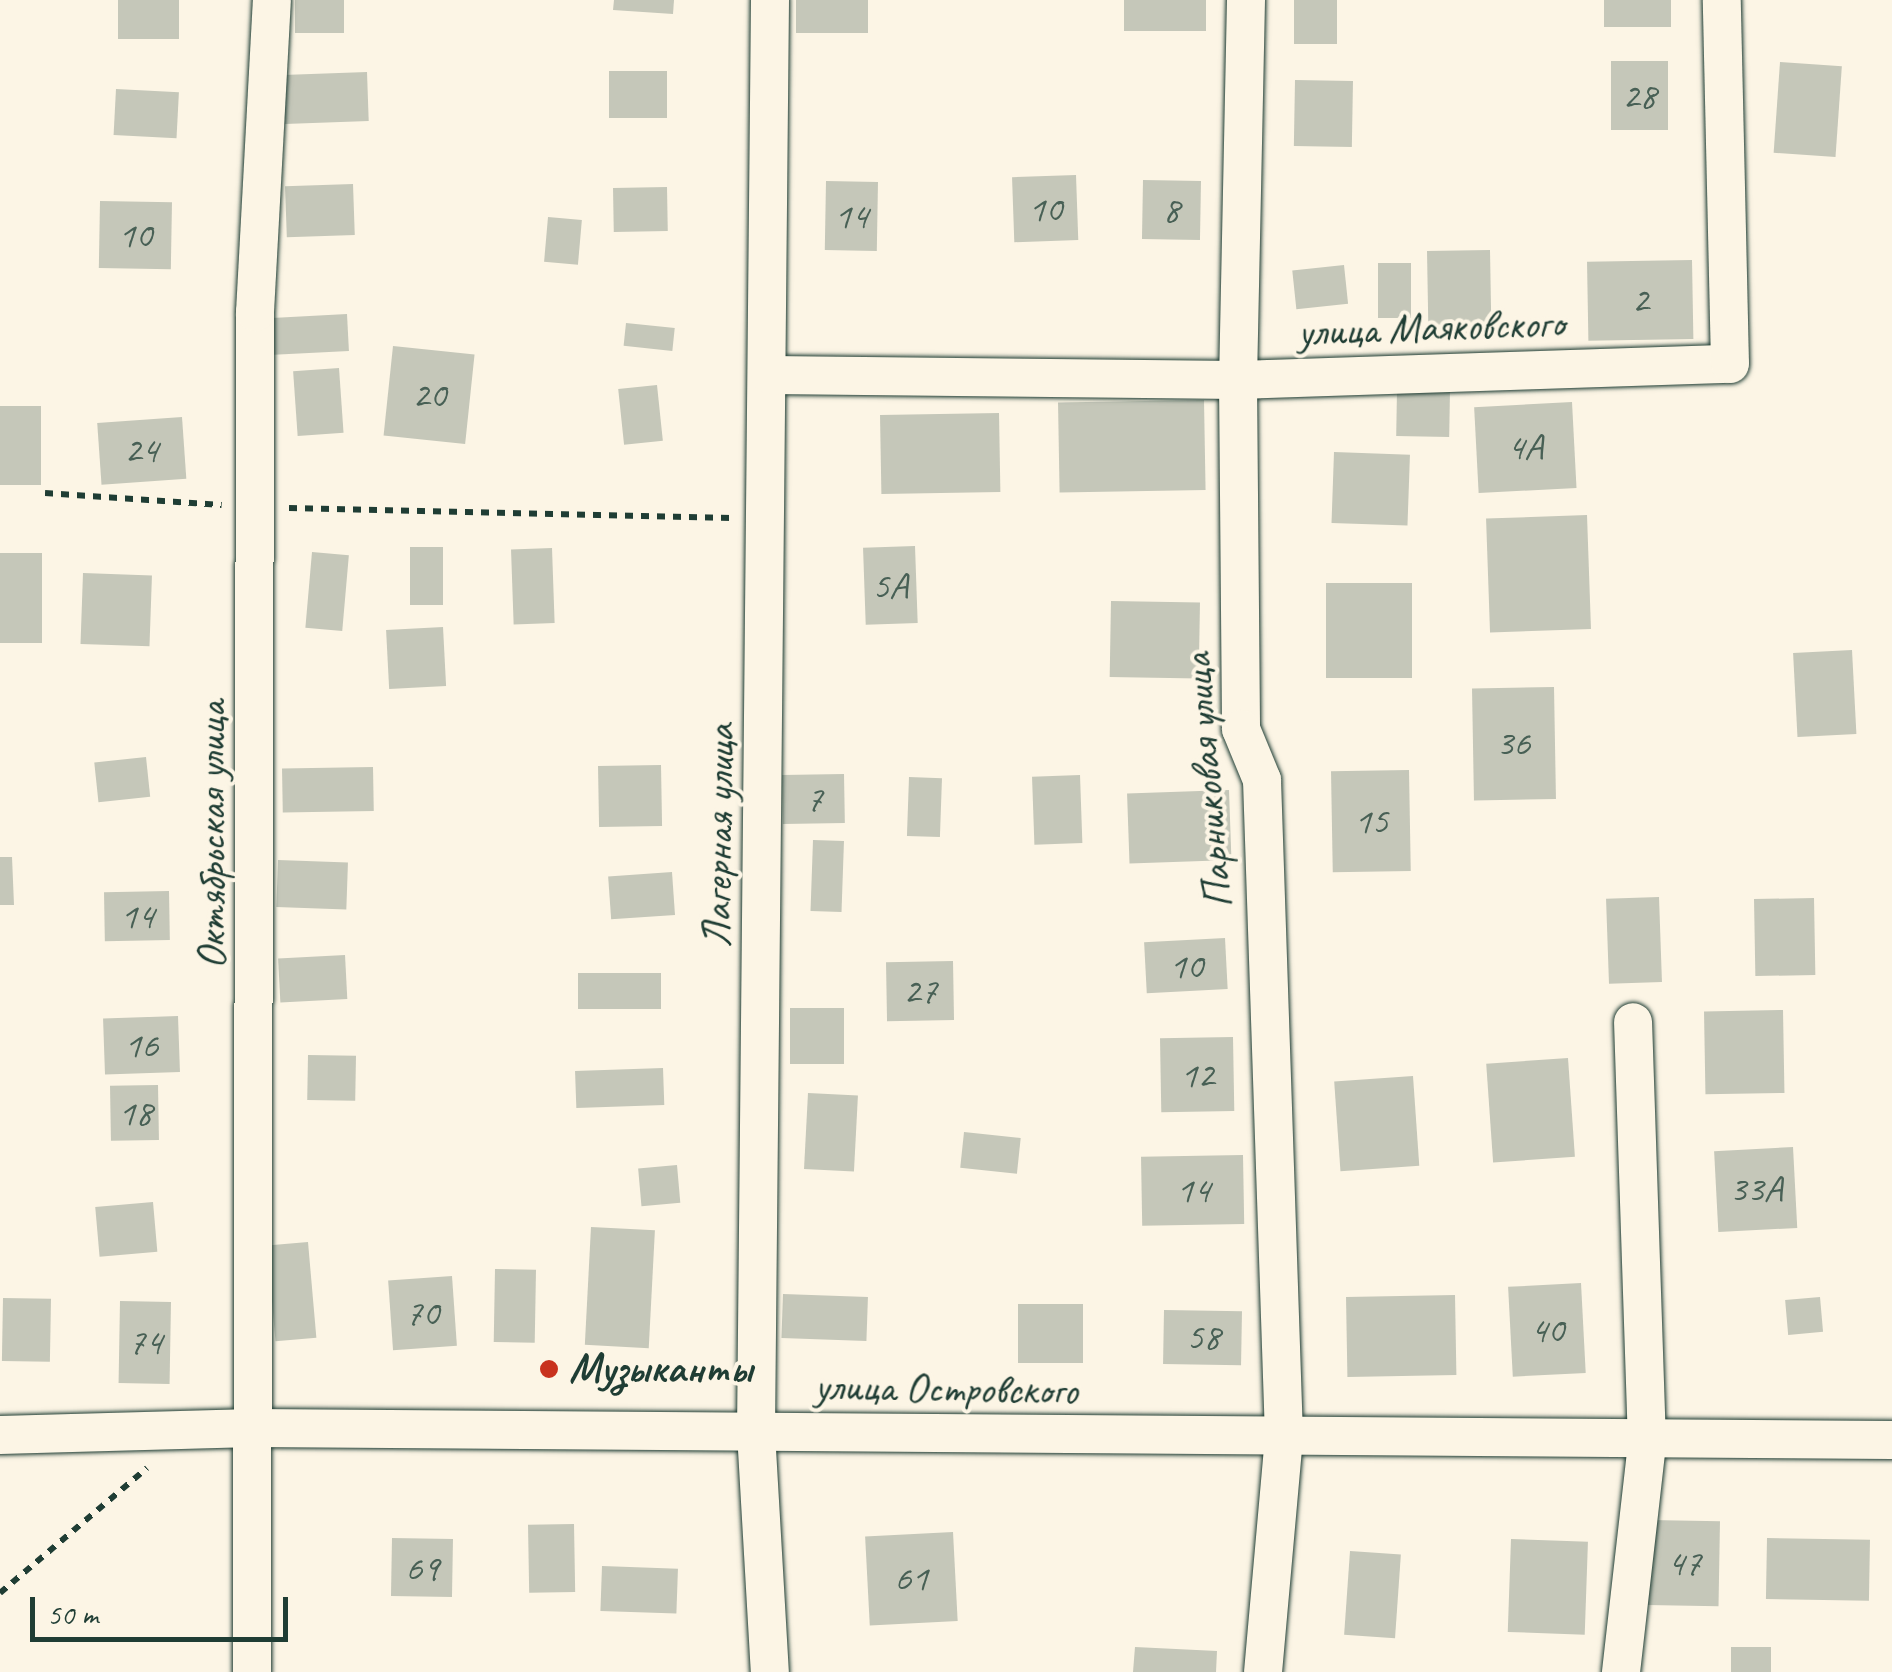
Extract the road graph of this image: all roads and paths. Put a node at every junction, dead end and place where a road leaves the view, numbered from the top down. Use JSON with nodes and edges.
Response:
{"nodes":[{"id":1,"x":272,"y":0,"type":"edge"},
{"id":2,"x":770,"y":0,"type":"edge"},
{"id":3,"x":1246,"y":0,"type":"edge"},
{"id":4,"x":1722,"y":0,"type":"edge"},
{"id":5,"x":770,"y":375,"type":"junction"},
{"id":6,"x":1238,"y":380,"type":"junction"},
{"id":7,"x":44,"y":494,"type":"dead end"},
{"id":8,"x":259,"y":508,"type":"junction"},
{"id":9,"x":768,"y":518,"type":"junction"},
{"id":10,"x":1633,"y":1022,"type":"dead end"},
{"id":11,"x":253,"y":1428,"type":"junction"},
{"id":12,"x":191,"y":1431,"type":"junction"},
{"id":13,"x":756,"y":1432,"type":"junction"},
{"id":14,"x":0,"y":1435,"type":"edge"},
{"id":15,"x":1284,"y":1437,"type":"junction"},
{"id":16,"x":1892,"y":1440,"type":"edge"},
{"id":17,"x":1647,"y":1443,"type":"junction"},
{"id":18,"x":0,"y":1593,"type":"edge"},
{"id":19,"x":252,"y":1672,"type":"edge"},
{"id":20,"x":770,"y":1672,"type":"edge"},
{"id":21,"x":1263,"y":1672,"type":"edge"},
{"id":22,"x":1621,"y":1672,"type":"edge"}],
"edges":[{"from":1,"to":8,"type":"street","name":"Октябрьская улица"},
{"from":2,"to":5,"type":"street","name":"Лагерная улица"},
{"from":3,"to":6,"type":"street","name":"Парниковая улица"},
{"from":4,"to":6,"type":"street","name":"улица Маяковского"},
{"from":5,"to":6,"type":"street","name":"улица Маяковского"},
{"from":5,"to":9,"type":"street","name":"Лагерная улица"},
{"from":6,"to":15,"type":"street","name":"Парниковая улица"},
{"from":7,"to":8,"type":"path"},
{"from":8,"to":9,"type":"path"},
{"from":8,"to":11,"type":"street","name":"Октябрьская улица"},
{"from":9,"to":13,"type":"street","name":"Лагерная улица"},
{"from":10,"to":17,"type":"street"},
{"from":11,"to":12,"type":"street","name":"улица Островского"},
{"from":11,"to":13,"type":"street","name":"улица Островского"},
{"from":11,"to":19,"type":"street","name":"Октябрьская улица"},
{"from":12,"to":14,"type":"street","name":"улица Островского"},
{"from":12,"to":18,"type":"path"},
{"from":13,"to":15,"type":"street","name":"улица Островского"},
{"from":13,"to":20,"type":"street","name":"Лагерная улица"},
{"from":15,"to":17,"type":"street","name":"улица Островского"},
{"from":15,"to":21,"type":"street","name":"Парниковая улица"},
{"from":16,"to":17,"type":"street","name":"улица Островского"},
{"from":17,"to":22,"type":"street"}]}
